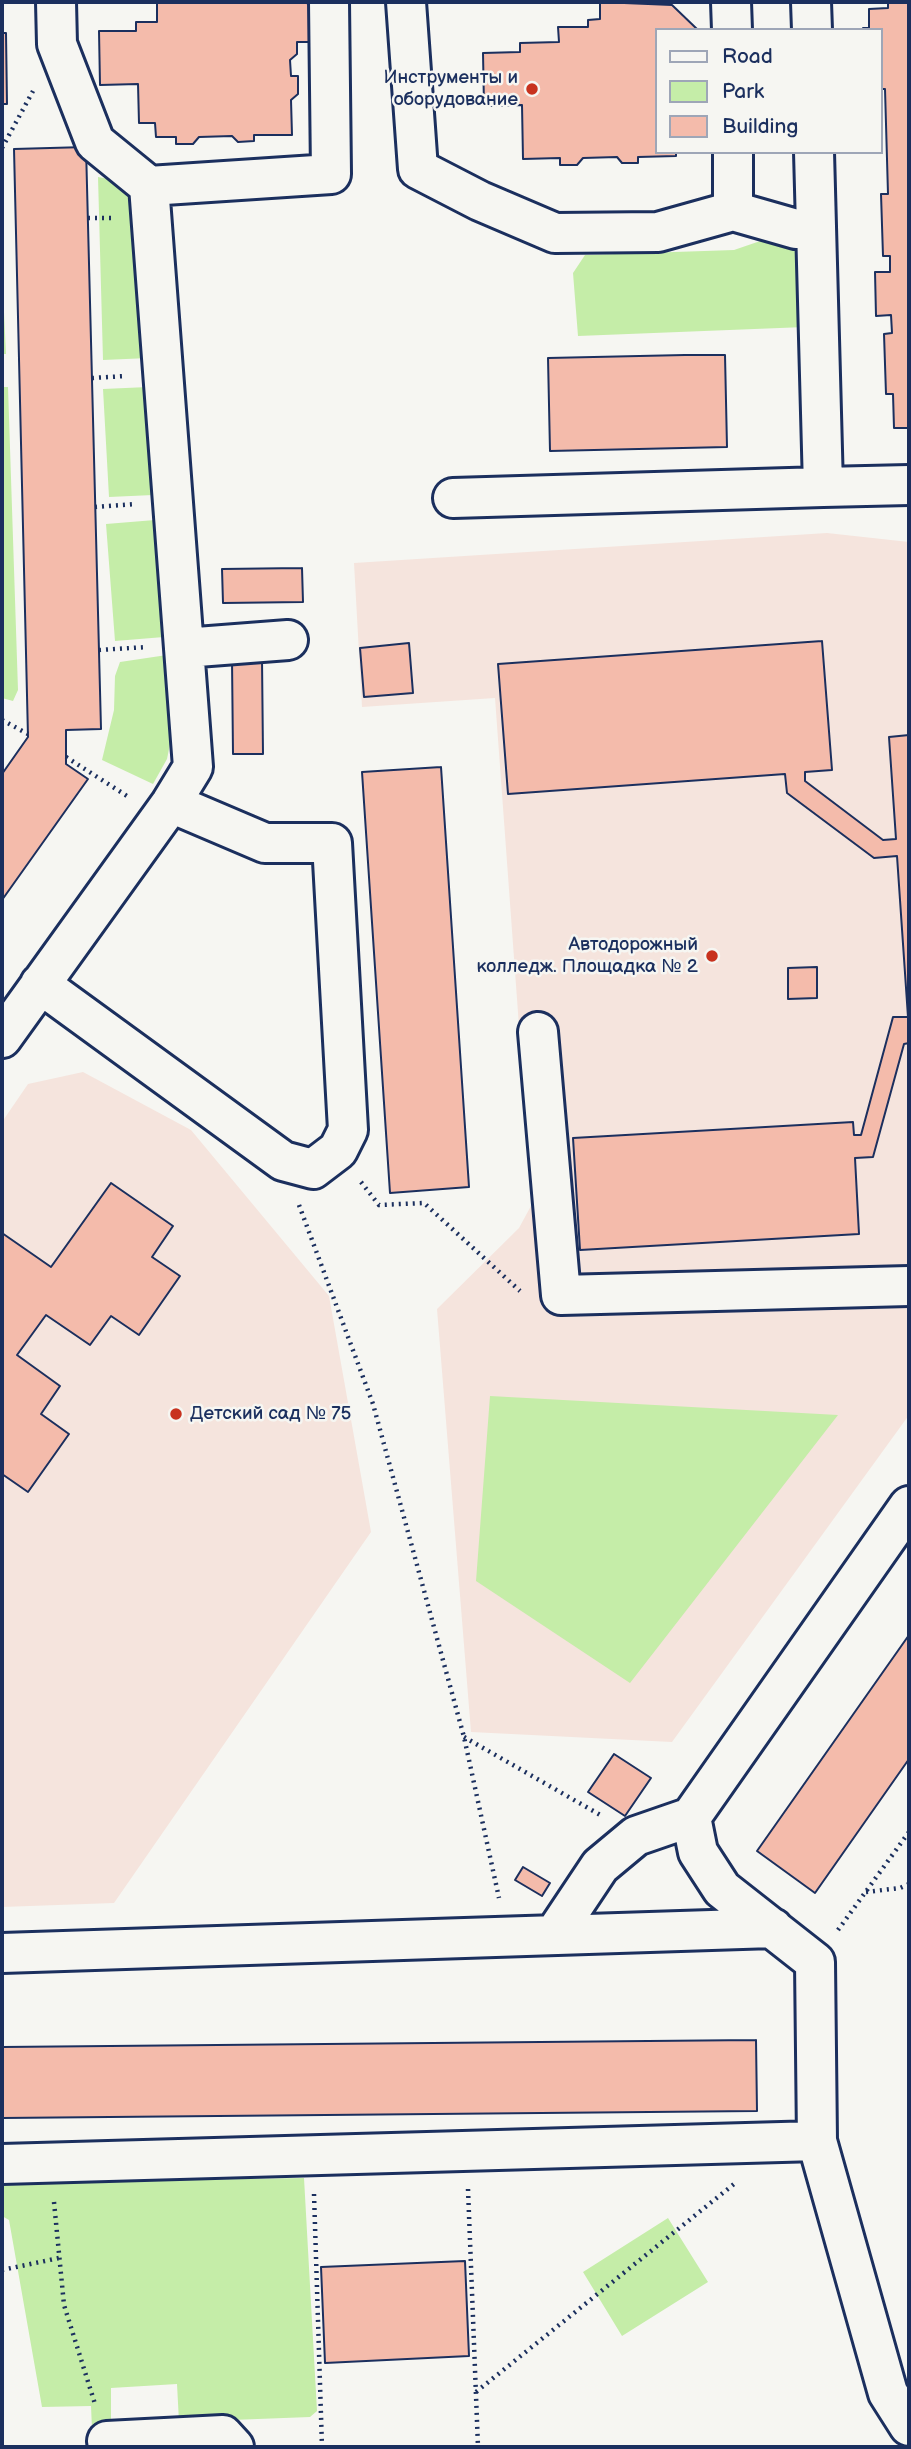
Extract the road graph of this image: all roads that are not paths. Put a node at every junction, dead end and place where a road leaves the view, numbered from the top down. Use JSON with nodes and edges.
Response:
{"nodes":[{"id":1,"x":56,"y":2,"type":"edge"},
{"id":2,"x":329,"y":2,"type":"edge"},
{"id":3,"x":406,"y":2,"type":"edge"},
{"id":4,"x":731,"y":2,"type":"edge"},
{"id":5,"x":811,"y":2,"type":"edge"},
{"id":6,"x":732,"y":28,"type":"edge"},
{"id":7,"x":812,"y":28,"type":"edge"},
{"id":8,"x":733,"y":154,"type":"edge"},
{"id":9,"x":814,"y":154,"type":"edge"},
{"id":10,"x":149,"y":186,"type":"junction"},
{"id":11,"x":733,"y":211,"type":"junction"},
{"id":12,"x":815,"y":228,"type":"junction"},
{"id":13,"x":909,"y":485,"type":"edge"},
{"id":14,"x":823,"y":487,"type":"junction"},
{"id":15,"x":453,"y":498,"type":"dead end"},
{"id":16,"x":288,"y":640,"type":"dead end"},
{"id":17,"x":184,"y":646,"type":"junction"},
{"id":18,"x":166,"y":810,"type":"junction"},
{"id":19,"x":40,"y":984,"type":"junction"},
{"id":20,"x":538,"y":1032,"type":"dead end"},
{"id":21,"x":2,"y":1038,"type":"edge"},
{"id":22,"x":909,"y":1286,"type":"edge"},
{"id":23,"x":909,"y":1506,"type":"edge"},
{"id":24,"x":691,"y":1817,"type":"junction"},
{"id":25,"x":773,"y":1928,"type":"junction"},
{"id":26,"x":554,"y":1935,"type":"junction"},
{"id":27,"x":2,"y":1953,"type":"edge"},
{"id":28,"x":802,"y":2141,"type":"junction"},
{"id":29,"x":2,"y":2164,"type":"edge"},
{"id":30,"x":909,"y":2426,"type":"edge"},
{"id":31,"x":107,"y":2441,"type":"road end"},
{"id":32,"x":234,"y":2447,"type":"edge"}],
"edges":[{"from":1,"to":10,"type":"lane"},
{"from":2,"to":10,"type":"lane"},
{"from":3,"to":11,"type":"lane"},
{"from":4,"to":6,"type":"lane"},
{"from":5,"to":7,"type":"lane"},
{"from":8,"to":11,"type":"lane"},
{"from":9,"to":12,"type":"lane"},
{"from":10,"to":17,"type":"lane"},
{"from":11,"to":12,"type":"lane"},
{"from":12,"to":14,"type":"lane"},
{"from":13,"to":14,"type":"lane"},
{"from":14,"to":15,"type":"lane"},
{"from":16,"to":17,"type":"lane"},
{"from":17,"to":18,"type":"lane"},
{"from":18,"to":19,"type":"lane"},
{"from":18,"to":19,"type":"lane"},
{"from":19,"to":21,"type":"lane"},
{"from":20,"to":22,"type":"lane"},
{"from":23,"to":24,"type":"lane"},
{"from":24,"to":25,"type":"lane"},
{"from":24,"to":26,"type":"lane"},
{"from":25,"to":26,"type":"lane"},
{"from":25,"to":28,"type":"lane"},
{"from":26,"to":27,"type":"lane"},
{"from":28,"to":29,"type":"lane"},
{"from":28,"to":30,"type":"lane"},
{"from":31,"to":32,"type":"lane"}]}
